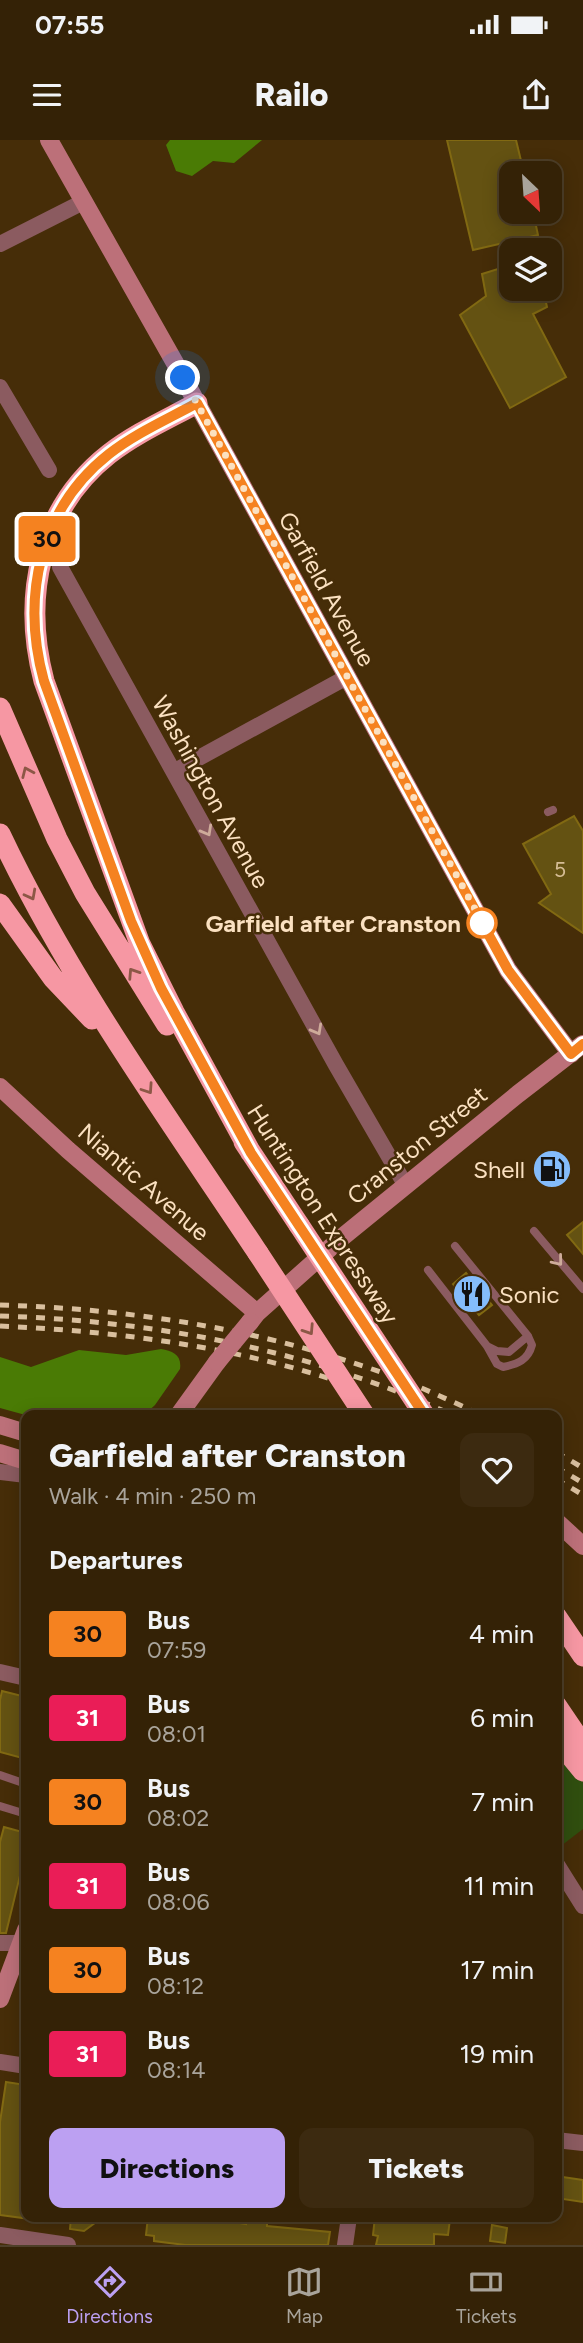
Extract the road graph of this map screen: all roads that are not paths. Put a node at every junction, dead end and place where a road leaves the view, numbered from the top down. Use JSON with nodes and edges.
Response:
{"nodes":[{"id":1,"x":49,"y":140,"type":"edge"},
{"id":2,"x":83,"y":202,"type":"junction"},
{"id":3,"x":0,"y":244,"type":"edge"},
{"id":4,"x":0,"y":387,"type":"edge"},
{"id":5,"x":197,"y":403,"type":"junction"},
{"id":6,"x":49,"y":470,"type":"dead end"},
{"id":7,"x":61,"y":567,"type":"dead end"},
{"id":8,"x":347,"y":677,"type":"junction"},
{"id":9,"x":0,"y":708,"type":"edge"},
{"id":10,"x":175,"y":771,"type":"junction"},
{"id":11,"x":0,"y":834,"type":"edge"},
{"id":12,"x":0,"y":904,"type":"edge"},
{"id":13,"x":577,"y":1049,"type":"edge"},
{"id":14,"x":124,"y":1053,"type":"junction"},
{"id":15,"x":0,"y":1087,"type":"edge"},
{"id":16,"x":251,"y":1153,"type":"junction"},
{"id":17,"x":405,"y":1186,"type":"junction"},
{"id":18,"x":534,"y":1231,"type":"dead end"},
{"id":19,"x":454,"y":1246,"type":"dead end"},
{"id":20,"x":428,"y":1270,"type":"dead end"},
{"id":21,"x":583,"y":1289,"type":"edge"},
{"id":22,"x":253,"y":1317,"type":"junction"},
{"id":23,"x":528,"y":1336,"type":"junction"},
{"id":24,"x":487,"y":1346,"type":"junction"},
{"id":25,"x":195,"y":1391,"type":"junction"},
{"id":26,"x":173,"y":1410,"type":"edge"},
{"id":27,"x":182,"y":1410,"type":"edge"},
{"id":28,"x":193,"y":1410,"type":"edge"},
{"id":29,"x":361,"y":1410,"type":"edge"},
{"id":30,"x":421,"y":1410,"type":"edge"},
{"id":31,"x":0,"y":1425,"type":"edge"},
{"id":32,"x":21,"y":1431,"type":"edge"},
{"id":33,"x":0,"y":1453,"type":"edge"},
{"id":34,"x":21,"y":1459,"type":"edge"},
{"id":35,"x":0,"y":1472,"type":"edge"},
{"id":36,"x":21,"y":1474,"type":"edge"},
{"id":37,"x":562,"y":1527,"type":"edge"},
{"id":38,"x":583,"y":1546,"type":"edge"},
{"id":39,"x":562,"y":1625,"type":"edge"},
{"id":40,"x":583,"y":1656,"type":"edge"},
{"id":41,"x":0,"y":1672,"type":"edge"},
{"id":42,"x":21,"y":1677,"type":"edge"},
{"id":43,"x":562,"y":1714,"type":"edge"},
{"id":44,"x":583,"y":1745,"type":"edge"},
{"id":45,"x":562,"y":1746,"type":"edge"},
{"id":46,"x":583,"y":1772,"type":"edge"},
{"id":47,"x":0,"y":1775,"type":"edge"},
{"id":48,"x":21,"y":1782,"type":"edge"},
{"id":49,"x":0,"y":1806,"type":"edge"},
{"id":50,"x":21,"y":1812,"type":"edge"},
{"id":51,"x":563,"y":1884,"type":"edge"},
{"id":52,"x":583,"y":1906,"type":"edge"},
{"id":53,"x":21,"y":1938,"type":"edge"},
{"id":54,"x":0,"y":1943,"type":"edge"},
{"id":55,"x":21,"y":1945,"type":"edge"},
{"id":56,"x":0,"y":1999,"type":"edge"},
{"id":57,"x":0,"y":2062,"type":"edge"},
{"id":58,"x":21,"y":2065,"type":"edge"},
{"id":59,"x":562,"y":2141,"type":"edge"},
{"id":60,"x":583,"y":2143,"type":"edge"},
{"id":61,"x":348,"y":2222,"type":"edge"},
{"id":62,"x":0,"y":2235,"type":"edge"},
{"id":63,"x":68,"y":2245,"type":"edge"},
{"id":64,"x":345,"y":2245,"type":"edge"}],
"edges":[{"from":1,"to":2,"type":"street","name":"Garfield Avenue"},
{"from":2,"to":3,"type":"street"},
{"from":2,"to":5,"type":"street","name":"Garfield Avenue"},
{"from":4,"to":6,"type":"street"},
{"from":5,"to":8,"type":"street","name":"Garfield Avenue"},
{"from":5,"to":16,"type":"highway"},
{"from":7,"to":10,"type":"street","name":"Washington Avenue"},
{"from":8,"to":10,"type":"street"},
{"from":8,"to":13,"type":"street","name":"Garfield Avenue"},
{"from":16,"to":9,"type":"highway","name":"Huntington Expressway","one_way":true},
{"from":10,"to":17,"type":"street","name":"Washington Avenue","one_way":true},
{"from":11,"to":14,"type":"highway","one_way":true},
{"from":12,"to":14,"type":"highway"},
{"from":13,"to":17,"type":"street","name":"Cranston Street"},
{"from":14,"to":29,"type":"highway","one_way":true,"bridge":true},
{"from":15,"to":22,"type":"street","name":"Niantic Avenue"},
{"from":16,"to":30,"type":"highway","name":"Huntington Expressway","bridge":true},
{"from":17,"to":22,"type":"street","name":"Cranston Street"},
{"from":18,"to":21,"type":"lane","one_way":true},
{"from":19,"to":23,"type":"lane"},
{"from":20,"to":24,"type":"lane"},
{"from":22,"to":25,"type":"street","name":"Cranston Street","bridge":true},
{"from":23,"to":24,"type":"lane"},
{"from":23,"to":24,"type":"lane"},
{"from":25,"to":26,"type":"street"},
{"from":25,"to":27,"type":"street","name":"Cranston Street"},
{"from":25,"to":28,"type":"street"},
{"from":31,"to":32,"type":"street"},
{"from":33,"to":34,"type":"street"},
{"from":35,"to":36,"type":"street"},
{"from":37,"to":38,"type":"street"},
{"from":39,"to":40,"type":"highway"},
{"from":41,"to":42,"type":"street"},
{"from":43,"to":44,"type":"highway"},
{"from":45,"to":46,"type":"highway"},
{"from":47,"to":48,"type":"lane"},
{"from":49,"to":50,"type":"lane"},
{"from":51,"to":52,"type":"street"},
{"from":53,"to":54,"type":"street"},
{"from":55,"to":56,"type":"street"},
{"from":57,"to":58,"type":"street"},
{"from":59,"to":60,"type":"street"},
{"from":61,"to":64,"type":"street"},
{"from":62,"to":63,"type":"street"}]}
